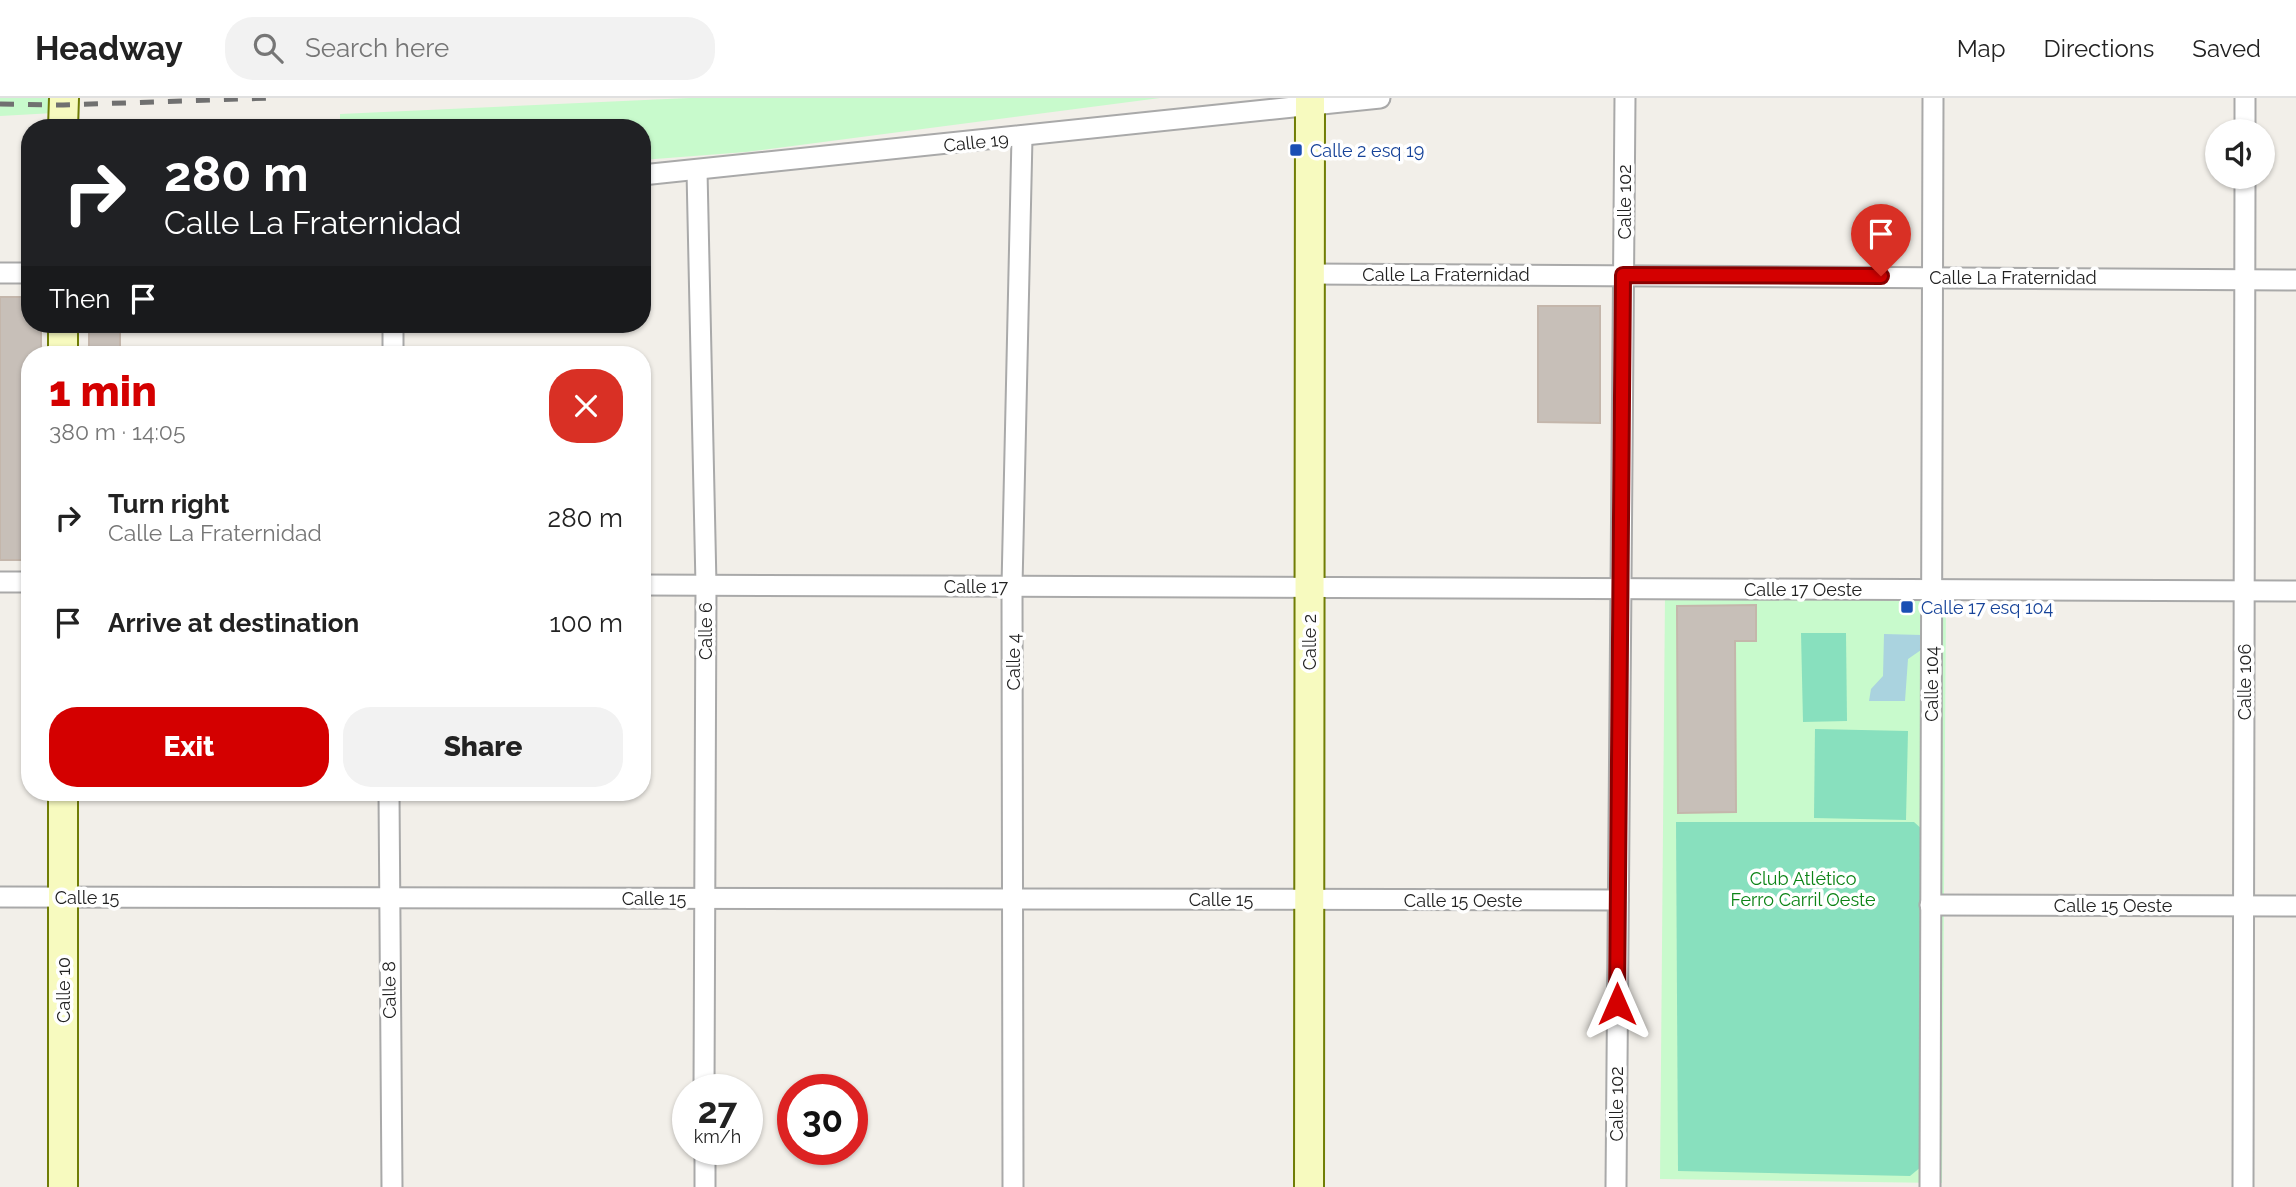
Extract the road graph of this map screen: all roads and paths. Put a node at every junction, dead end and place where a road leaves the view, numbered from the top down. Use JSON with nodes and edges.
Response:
{"nodes":[{"id":1,"x":64,"y":98,"type":"edge"},
{"id":2,"x":1380,"y":98,"type":"edge"},
{"id":3,"x":1625,"y":98,"type":"edge"},
{"id":4,"x":1933,"y":98,"type":"edge"},
{"id":5,"x":2245,"y":98,"type":"edge"},
{"id":6,"x":1310,"y":102,"type":"edge"},
{"id":7,"x":63,"y":119,"type":"edge"},
{"id":8,"x":2245,"y":119,"type":"edge"},
{"id":9,"x":1022,"y":137,"type":"junction"},
{"id":10,"x":697,"y":171,"type":"junction"},
{"id":11,"x":651,"y":174,"type":"edge"},
{"id":12,"x":2245,"y":189,"type":"edge"},
{"id":13,"x":0,"y":273,"type":"edge"},
{"id":14,"x":21,"y":273,"type":"edge"},
{"id":15,"x":1309,"y":274,"type":"junction"},
{"id":16,"x":1623,"y":275,"type":"junction"},
{"id":17,"x":1933,"y":277,"type":"junction"},
{"id":18,"x":2245,"y":278,"type":"junction"},
{"id":19,"x":2296,"y":280,"type":"edge"},
{"id":20,"x":0,"y":582,"type":"edge"},
{"id":21,"x":21,"y":582,"type":"edge"},
{"id":22,"x":651,"y":584,"type":"edge"},
{"id":23,"x":706,"y":585,"type":"junction"},
{"id":24,"x":1012,"y":586,"type":"junction"},
{"id":25,"x":1309,"y":587,"type":"junction"},
{"id":26,"x":1621,"y":588,"type":"junction"},
{"id":27,"x":1931,"y":590,"type":"junction"},
{"id":28,"x":2244,"y":591,"type":"junction"},
{"id":29,"x":2296,"y":591,"type":"edge"},
{"id":30,"x":63,"y":801,"type":"edge"},
{"id":31,"x":388,"y":801,"type":"edge"},
{"id":32,"x":0,"y":897,"type":"edge"},
{"id":33,"x":63,"y":897,"type":"junction"},
{"id":34,"x":388,"y":897,"type":"junction"},
{"id":35,"x":704,"y":898,"type":"junction"},
{"id":36,"x":1014,"y":898,"type":"junction"},
{"id":37,"x":1309,"y":899,"type":"junction"},
{"id":38,"x":1618,"y":900,"type":"junction"},
{"id":39,"x":1930,"y":905,"type":"junction"},
{"id":40,"x":2244,"y":906,"type":"junction"},
{"id":41,"x":2296,"y":906,"type":"edge"},
{"id":42,"x":705,"y":1074,"type":"edge"},
{"id":43,"x":705,"y":1165,"type":"edge"},
{"id":44,"x":63,"y":1187,"type":"edge"},
{"id":45,"x":392,"y":1187,"type":"edge"},
{"id":46,"x":705,"y":1187,"type":"edge"},
{"id":47,"x":1013,"y":1187,"type":"edge"},
{"id":48,"x":1309,"y":1187,"type":"edge"},
{"id":49,"x":1616,"y":1187,"type":"edge"},
{"id":50,"x":1930,"y":1187,"type":"edge"},
{"id":51,"x":2243,"y":1187,"type":"edge"}],
"edges":[{"from":1,"to":7,"type":"street"},
{"from":2,"to":6,"type":"street","name":"Calle 19"},
{"from":3,"to":16,"type":"street","name":"Calle 102"},
{"from":4,"to":17,"type":"street","name":"Calle 104"},
{"from":5,"to":8,"type":"street"},
{"from":6,"to":9,"type":"street","name":"Calle 19"},
{"from":6,"to":15,"type":"street","name":"Calle 2"},
{"from":9,"to":10,"type":"street","name":"Calle 19"},
{"from":9,"to":24,"type":"street","name":"Calle 4"},
{"from":10,"to":11,"type":"street","name":"Calle 19"},
{"from":10,"to":23,"type":"street","name":"Calle 6"},
{"from":12,"to":18,"type":"street","name":"Calle 106"},
{"from":13,"to":14,"type":"street"},
{"from":15,"to":16,"type":"street","name":"Calle La Fraternidad"},
{"from":15,"to":25,"type":"street","name":"Calle 2"},
{"from":16,"to":17,"type":"street","name":"Calle La Fraternidad"},
{"from":16,"to":26,"type":"street","name":"Calle 102"},
{"from":17,"to":18,"type":"street","name":"Calle La Fraternidad"},
{"from":17,"to":27,"type":"street","name":"Calle 104"},
{"from":18,"to":19,"type":"street","name":"Calle La Fraternidad"},
{"from":18,"to":28,"type":"street","name":"Calle 106"},
{"from":20,"to":21,"type":"street"},
{"from":22,"to":23,"type":"street","name":"Calle 17"},
{"from":23,"to":24,"type":"street","name":"Calle 17"},
{"from":23,"to":35,"type":"street","name":"Calle 6"},
{"from":24,"to":25,"type":"street","name":"Calle 17"},
{"from":24,"to":36,"type":"street","name":"Calle 4"},
{"from":25,"to":26,"type":"street","name":"Calle 17 Oeste"},
{"from":25,"to":37,"type":"street","name":"Calle 2"},
{"from":26,"to":27,"type":"street","name":"Calle 17 Oeste"},
{"from":26,"to":38,"type":"street","name":"Calle 102"},
{"from":27,"to":28,"type":"street","name":"Calle 17 Oeste"},
{"from":27,"to":39,"type":"street","name":"Calle 104"},
{"from":28,"to":29,"type":"street","name":"Calle 17 Oeste"},
{"from":28,"to":40,"type":"street","name":"Calle 106"},
{"from":30,"to":33,"type":"street","name":"Calle 10"},
{"from":31,"to":34,"type":"street","name":"Calle 8"},
{"from":32,"to":33,"type":"street","name":"Calle 15"},
{"from":33,"to":34,"type":"street","name":"Calle 15"},
{"from":33,"to":44,"type":"street","name":"Calle 10"},
{"from":34,"to":35,"type":"street","name":"Calle 15"},
{"from":34,"to":45,"type":"street","name":"Calle 8"},
{"from":35,"to":36,"type":"street","name":"Calle 15"},
{"from":35,"to":42,"type":"street","name":"Calle 6"},
{"from":36,"to":37,"type":"street","name":"Calle 15"},
{"from":36,"to":47,"type":"street","name":"Calle 4"},
{"from":37,"to":38,"type":"street","name":"Calle 15 Oeste"},
{"from":37,"to":48,"type":"street","name":"Calle 2"},
{"from":38,"to":49,"type":"street","name":"Calle 102"},
{"from":39,"to":40,"type":"street","name":"Calle 15 Oeste"},
{"from":39,"to":50,"type":"street","name":"Calle 104"},
{"from":40,"to":41,"type":"street","name":"Calle 15 Oeste"},
{"from":40,"to":51,"type":"street","name":"Calle 106"},
{"from":43,"to":46,"type":"street"}]}
